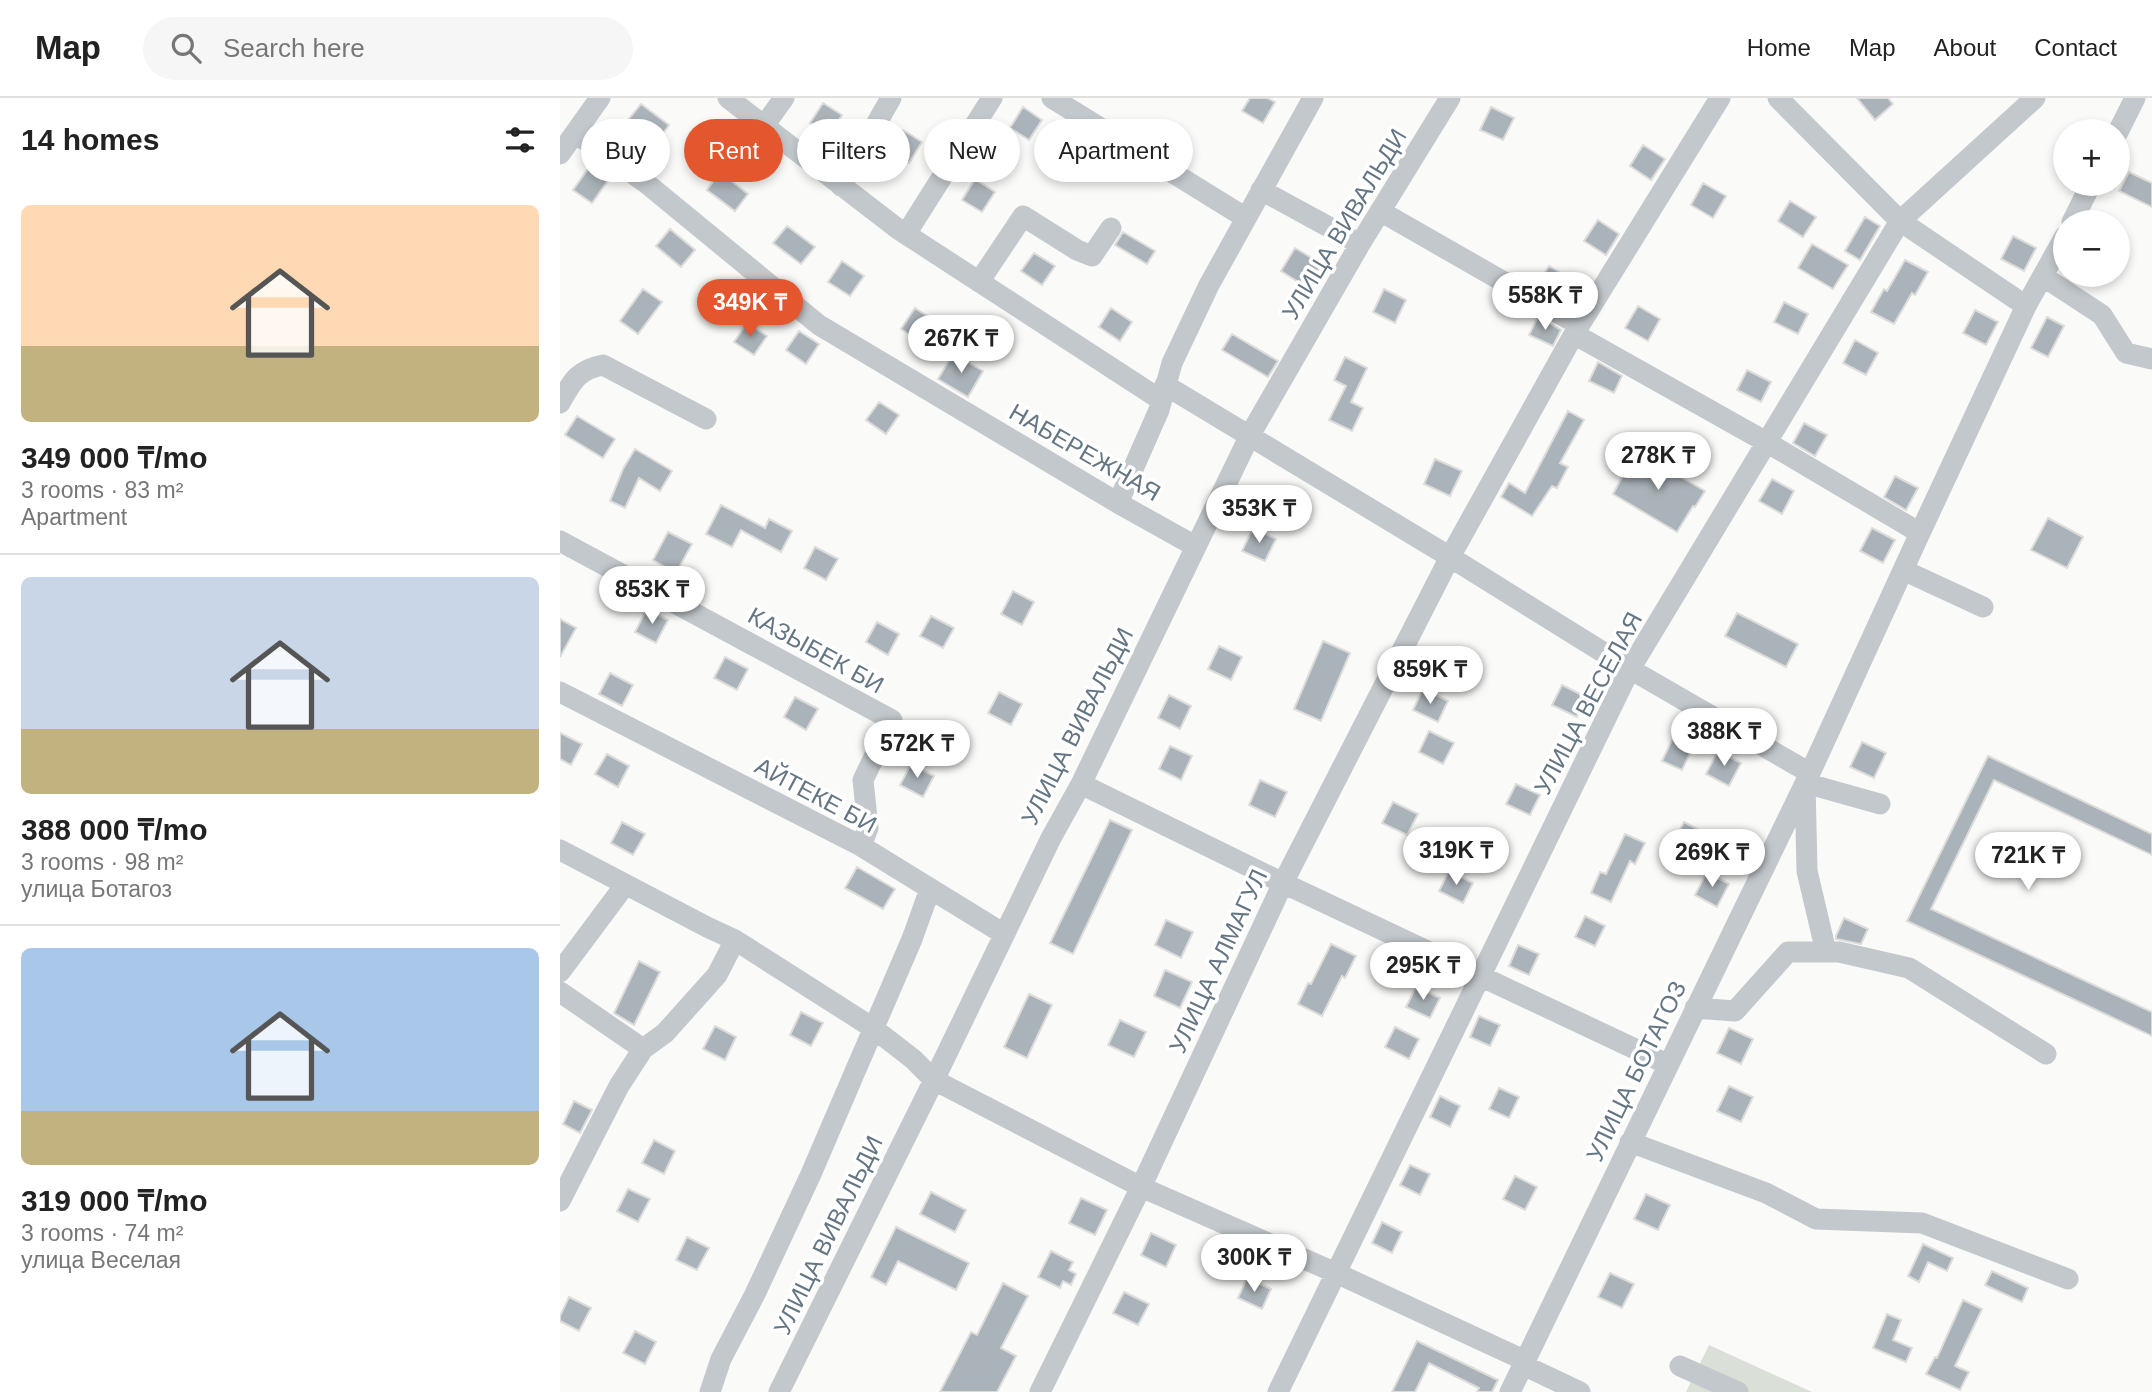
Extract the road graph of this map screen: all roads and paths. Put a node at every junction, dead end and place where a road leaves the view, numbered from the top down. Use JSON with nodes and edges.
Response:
{"nodes":[{"id":1,"x":600,"y":98,"type":"edge"},
{"id":2,"x":728,"y":98,"type":"edge"},
{"id":3,"x":784,"y":98,"type":"edge"},
{"id":4,"x":891,"y":98,"type":"edge"},
{"id":5,"x":992,"y":98,"type":"edge"},
{"id":6,"x":1052,"y":98,"type":"edge"},
{"id":7,"x":1313,"y":98,"type":"edge"},
{"id":8,"x":1720,"y":98,"type":"edge"},
{"id":9,"x":1777,"y":98,"type":"edge"},
{"id":10,"x":2035,"y":98,"type":"edge"},
{"id":11,"x":2135,"y":98,"type":"edge"},
{"id":12,"x":1440,"y":101,"type":"edge"},
{"id":13,"x":754,"y":119,"type":"edge"},
{"id":14,"x":770,"y":119,"type":"edge"},
{"id":15,"x":2124,"y":119,"type":"edge"},
{"id":16,"x":575,"y":133,"type":"junction"},
{"id":17,"x":783,"y":142,"type":"edge"},
{"id":18,"x":560,"y":154,"type":"edge"},
{"id":19,"x":841,"y":186,"type":"junction"},
{"id":20,"x":1261,"y":190,"type":"junction"},
{"id":21,"x":1380,"y":211,"type":"junction"},
{"id":22,"x":1245,"y":218,"type":"junction"},
{"id":23,"x":1900,"y":221,"type":"junction"},
{"id":24,"x":1111,"y":228,"type":"dead end"},
{"id":25,"x":906,"y":234,"type":"junction"},
{"id":26,"x":1360,"y":244,"type":"junction"},
{"id":27,"x":2053,"y":258,"type":"edge"},
{"id":28,"x":2043,"y":277,"type":"junction"},
{"id":29,"x":979,"y":282,"type":"junction"},
{"id":30,"x":2026,"y":306,"type":"junction"},
{"id":31,"x":1576,"y":329,"type":"junction"},
{"id":32,"x":2152,"y":359,"type":"edge"},
{"id":33,"x":1163,"y":392,"type":"junction"},
{"id":34,"x":560,"y":403,"type":"edge"},
{"id":35,"x":706,"y":419,"type":"dead end"},
{"id":36,"x":1250,"y":435,"type":"junction"},
{"id":37,"x":1768,"y":443,"type":"junction"},
{"id":38,"x":1118,"y":503,"type":"junction"},
{"id":39,"x":1920,"y":533,"type":"junction"},
{"id":40,"x":560,"y":541,"type":"edge"},
{"id":41,"x":1195,"y":546,"type":"junction"},
{"id":42,"x":1450,"y":557,"type":"junction"},
{"id":43,"x":1903,"y":570,"type":"junction"},
{"id":44,"x":1983,"y":607,"type":"dead end"},
{"id":45,"x":1630,"y":669,"type":"junction"},
{"id":46,"x":560,"y":692,"type":"edge"},
{"id":47,"x":1808,"y":778,"type":"junction"},
{"id":48,"x":1081,"y":784,"type":"junction"},
{"id":49,"x":1880,"y":804,"type":"dead end"},
{"id":50,"x":861,"y":846,"type":"junction"},
{"id":51,"x":560,"y":850,"type":"edge"},
{"id":52,"x":1283,"y":883,"type":"junction"},
{"id":53,"x":625,"y":885,"type":"junction"},
{"id":54,"x":929,"y":889,"type":"junction"},
{"id":55,"x":1004,"y":934,"type":"junction"},
{"id":56,"x":735,"y":940,"type":"junction"},
{"id":57,"x":1826,"y":952,"type":"junction"},
{"id":58,"x":560,"y":972,"type":"edge"},
{"id":59,"x":1480,"y":976,"type":"junction"},
{"id":60,"x":560,"y":992,"type":"edge"},
{"id":61,"x":1695,"y":1008,"type":"junction"},
{"id":62,"x":873,"y":1028,"type":"junction"},
{"id":63,"x":643,"y":1049,"type":"junction"},
{"id":64,"x":2046,"y":1054,"type":"dead end"},
{"id":65,"x":1667,"y":1064,"type":"junction"},
{"id":66,"x":934,"y":1080,"type":"junction"},
{"id":67,"x":1630,"y":1142,"type":"junction"},
{"id":68,"x":1141,"y":1187,"type":"junction"},
{"id":69,"x":560,"y":1201,"type":"edge"},
{"id":70,"x":1336,"y":1273,"type":"junction"},
{"id":71,"x":2068,"y":1279,"type":"dead end"},
{"id":72,"x":1524,"y":1363,"type":"junction"},
{"id":73,"x":1680,"y":1366,"type":"dead end"},
{"id":74,"x":710,"y":1392,"type":"edge"},
{"id":75,"x":779,"y":1392,"type":"edge"},
{"id":76,"x":1040,"y":1392,"type":"edge"},
{"id":77,"x":1278,"y":1392,"type":"edge"},
{"id":78,"x":1510,"y":1392,"type":"edge"},
{"id":79,"x":1580,"y":1392,"type":"edge"},
{"id":80,"x":1738,"y":1392,"type":"edge"}],
"edges":[{"from":1,"to":16,"type":"street"},
{"from":2,"to":13,"type":"street"},
{"from":3,"to":14,"type":"street"},
{"from":4,"to":19,"type":"street"},
{"from":5,"to":25,"type":"street"},
{"from":6,"to":22,"type":"street"},
{"from":7,"to":20,"type":"street"},
{"from":8,"to":31,"type":"street","name":"УЛИЦА АЛМАГУЛ"},
{"from":9,"to":23,"type":"street"},
{"from":10,"to":23,"type":"street","name":"УЛИЦА ВЕСЕЛАЯ"},
{"from":11,"to":15,"type":"street"},
{"from":12,"to":21,"type":"street","name":"УЛИЦА ВИВАЛЬДИ"},
{"from":16,"to":18,"type":"street"},
{"from":16,"to":38,"type":"street","name":"НАБЕРЕЖНАЯ"},
{"from":17,"to":19,"type":"street"},
{"from":19,"to":25,"type":"street"},
{"from":20,"to":22,"type":"street"},
{"from":20,"to":26,"type":"street"},
{"from":21,"to":26,"type":"street","name":"УЛИЦА ВИВАЛЬДИ"},
{"from":21,"to":31,"type":"street"},
{"from":22,"to":33,"type":"street"},
{"from":23,"to":30,"type":"street"},
{"from":23,"to":37,"type":"street","name":"УЛИЦА ВЕСЕЛАЯ"},
{"from":24,"to":29,"type":"street"},
{"from":25,"to":29,"type":"street"},
{"from":26,"to":36,"type":"street","name":"УЛИЦА ВИВАЛЬДИ"},
{"from":27,"to":28,"type":"street","name":"УЛИЦА БОТАГОЗ"},
{"from":28,"to":30,"type":"street","name":"УЛИЦА БОТАГОЗ"},
{"from":28,"to":32,"type":"street"},
{"from":29,"to":33,"type":"street"},
{"from":30,"to":39,"type":"street","name":"УЛИЦА БОТАГОЗ"},
{"from":31,"to":37,"type":"street"},
{"from":31,"to":42,"type":"street","name":"УЛИЦА АЛМАГУЛ"},
{"from":33,"to":36,"type":"street"},
{"from":33,"to":38,"type":"street"},
{"from":34,"to":35,"type":"street"},
{"from":36,"to":41,"type":"street","name":"УЛИЦА ВИВАЛЬДИ"},
{"from":36,"to":42,"type":"street"},
{"from":37,"to":39,"type":"street"},
{"from":37,"to":45,"type":"street","name":"УЛИЦА ВЕСЕЛАЯ"},
{"from":38,"to":41,"type":"street","name":"НАБЕРЕЖНАЯ"},
{"from":39,"to":43,"type":"street","name":"УЛИЦА БОТАГОЗ"},
{"from":40,"to":50,"type":"street","name":"КАЗЫБЕК БИ"},
{"from":41,"to":48,"type":"street","name":"УЛИЦА ВИВАЛЬДИ"},
{"from":42,"to":45,"type":"street"},
{"from":42,"to":52,"type":"street","name":"УЛИЦА АЛМАГУЛ"},
{"from":43,"to":44,"type":"street"},
{"from":43,"to":47,"type":"street","name":"УЛИЦА БОТАГОЗ"},
{"from":45,"to":47,"type":"street"},
{"from":45,"to":59,"type":"street","name":"УЛИЦА ВЕСЕЛАЯ"},
{"from":46,"to":50,"type":"street","name":"АЙТЕКЕ БИ"},
{"from":47,"to":49,"type":"street"},
{"from":47,"to":57,"type":"street"},
{"from":47,"to":61,"type":"street","name":"УЛИЦА БОТАГОЗ"},
{"from":48,"to":52,"type":"street"},
{"from":48,"to":55,"type":"street","name":"УЛИЦА ВИВАЛЬДИ"},
{"from":50,"to":54,"type":"street","name":"АЙТЕКЕ БИ"},
{"from":51,"to":53,"type":"street"},
{"from":52,"to":59,"type":"street"},
{"from":52,"to":68,"type":"street","name":"УЛИЦА АЛМАГУЛ"},
{"from":53,"to":56,"type":"street"},
{"from":53,"to":58,"type":"street"},
{"from":54,"to":55,"type":"street","name":"АЙТЕКЕ БИ"},
{"from":54,"to":62,"type":"street"},
{"from":55,"to":66,"type":"street","name":"УЛИЦА ВИВАЛЬДИ"},
{"from":56,"to":62,"type":"street"},
{"from":56,"to":63,"type":"street"},
{"from":57,"to":61,"type":"street"},
{"from":57,"to":64,"type":"street"},
{"from":59,"to":65,"type":"street"},
{"from":59,"to":70,"type":"street","name":"УЛИЦА ВЕСЕЛАЯ"},
{"from":60,"to":63,"type":"street"},
{"from":61,"to":65,"type":"street","name":"УЛИЦА БОТАГОЗ"},
{"from":62,"to":66,"type":"street"},
{"from":62,"to":74,"type":"street"},
{"from":63,"to":69,"type":"street"},
{"from":65,"to":67,"type":"street","name":"УЛИЦА БОТАГОЗ"},
{"from":66,"to":68,"type":"street"},
{"from":66,"to":75,"type":"street","name":"УЛИЦА ВИВАЛЬДИ"},
{"from":67,"to":71,"type":"street"},
{"from":67,"to":72,"type":"street","name":"УЛИЦА БОТАГОЗ"},
{"from":68,"to":70,"type":"street"},
{"from":68,"to":76,"type":"street","name":"УЛИЦА АЛМАГУЛ"},
{"from":70,"to":72,"type":"street"},
{"from":70,"to":77,"type":"street","name":"УЛИЦА ВЕСЕЛАЯ"},
{"from":72,"to":78,"type":"street","name":"УЛИЦА БОТАГОЗ"},
{"from":72,"to":79,"type":"street"},
{"from":73,"to":80,"type":"street"}]}
